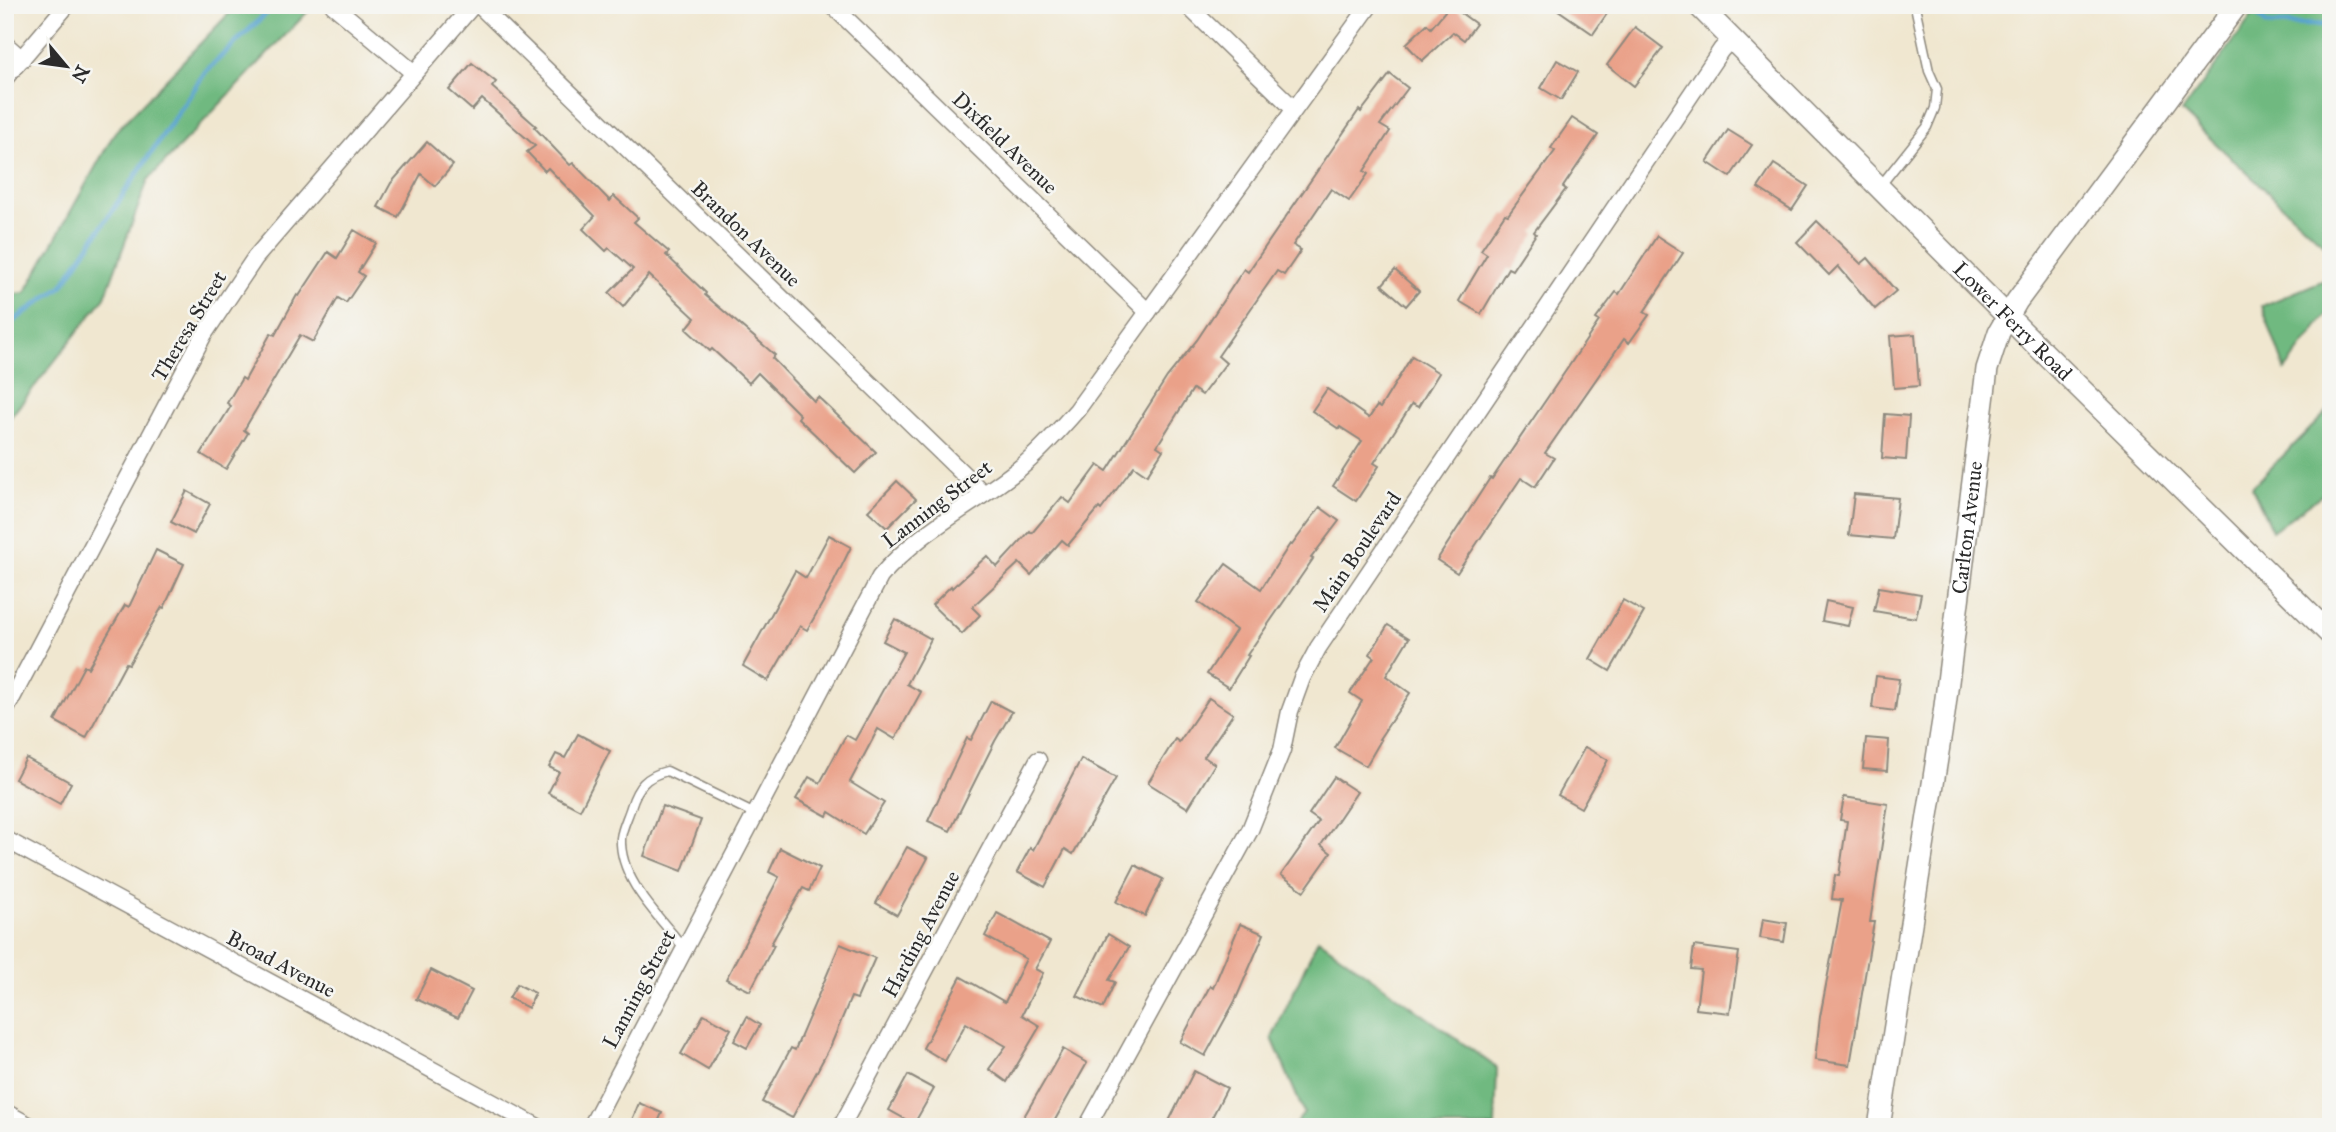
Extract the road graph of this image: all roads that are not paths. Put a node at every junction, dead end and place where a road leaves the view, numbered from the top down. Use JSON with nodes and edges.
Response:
{"nodes":[{"id":1,"x":67,"y":5,"type":"edge"},
{"id":2,"x":333,"y":5,"type":"edge"},
{"id":3,"x":473,"y":5,"type":"edge"},
{"id":4,"x":479,"y":5,"type":"edge"},
{"id":5,"x":832,"y":5,"type":"edge"},
{"id":6,"x":1187,"y":5,"type":"edge"},
{"id":7,"x":1370,"y":5,"type":"edge"},
{"id":8,"x":1698,"y":5,"type":"edge"},
{"id":9,"x":2237,"y":5,"type":"edge"},
{"id":10,"x":1915,"y":6,"type":"edge"},
{"id":11,"x":1731,"y":39,"type":"junction"},
{"id":12,"x":5,"y":44,"type":"edge"},
{"id":13,"x":22,"y":59,"type":"junction"},
{"id":14,"x":414,"y":73,"type":"junction"},
{"id":15,"x":5,"y":78,"type":"edge"},
{"id":16,"x":1294,"y":109,"type":"junction"},
{"id":17,"x":1879,"y":188,"type":"junction"},
{"id":18,"x":1148,"y":312,"type":"junction"},
{"id":19,"x":2007,"y":317,"type":"junction"},
{"id":20,"x":984,"y":494,"type":"junction"},
{"id":21,"x":2331,"y":635,"type":"edge"},
{"id":22,"x":5,"y":711,"type":"edge"},
{"id":23,"x":1038,"y":761,"type":"dead end"},
{"id":24,"x":755,"y":814,"type":"junction"},
{"id":25,"x":5,"y":839,"type":"edge"},
{"id":26,"x":685,"y":948,"type":"junction"},
{"id":27,"x":5,"y":1112,"type":"edge"},
{"id":28,"x":32,"y":1127,"type":"edge"},
{"id":29,"x":538,"y":1127,"type":"edge"},
{"id":30,"x":591,"y":1127,"type":"edge"},
{"id":31,"x":841,"y":1127,"type":"edge"},
{"id":32,"x":1087,"y":1127,"type":"edge"},
{"id":33,"x":1879,"y":1127,"type":"edge"}],
"edges":[{"from":1,"to":13,"type":"street"},
{"from":2,"to":14,"type":"street"},
{"from":3,"to":14,"type":"street","name":"Theresa Street"},
{"from":4,"to":20,"type":"street","name":"Brandon Avenue"},
{"from":5,"to":18,"type":"street","name":"Dixfield Avenue"},
{"from":6,"to":16,"type":"street"},
{"from":7,"to":16,"type":"street","name":"Lanning Street"},
{"from":8,"to":11,"type":"street","name":"Lower Ferry Road"},
{"from":9,"to":19,"type":"street","name":"Carlton Avenue"},
{"from":10,"to":17,"type":"lane"},
{"from":11,"to":17,"type":"street","name":"Lower Ferry Road"},
{"from":11,"to":32,"type":"street","name":"Main Boulevard"},
{"from":12,"to":13,"type":"street"},
{"from":13,"to":15,"type":"street"},
{"from":14,"to":22,"type":"street","name":"Theresa Street"},
{"from":16,"to":18,"type":"street","name":"Lanning Street"},
{"from":17,"to":19,"type":"street","name":"Lower Ferry Road"},
{"from":18,"to":20,"type":"street","name":"Lanning Street"},
{"from":19,"to":21,"type":"street","name":"Lower Ferry Road"},
{"from":19,"to":33,"type":"street","name":"Carlton Avenue"},
{"from":20,"to":24,"type":"street","name":"Lanning Street"},
{"from":23,"to":31,"type":"street","name":"Harding Avenue"},
{"from":24,"to":26,"type":"street","name":"Lanning Street"},
{"from":24,"to":26,"type":"lane"},
{"from":25,"to":29,"type":"street","name":"Broad Avenue"},
{"from":26,"to":30,"type":"street","name":"Lanning Street"},
{"from":27,"to":28,"type":"street"}]}
